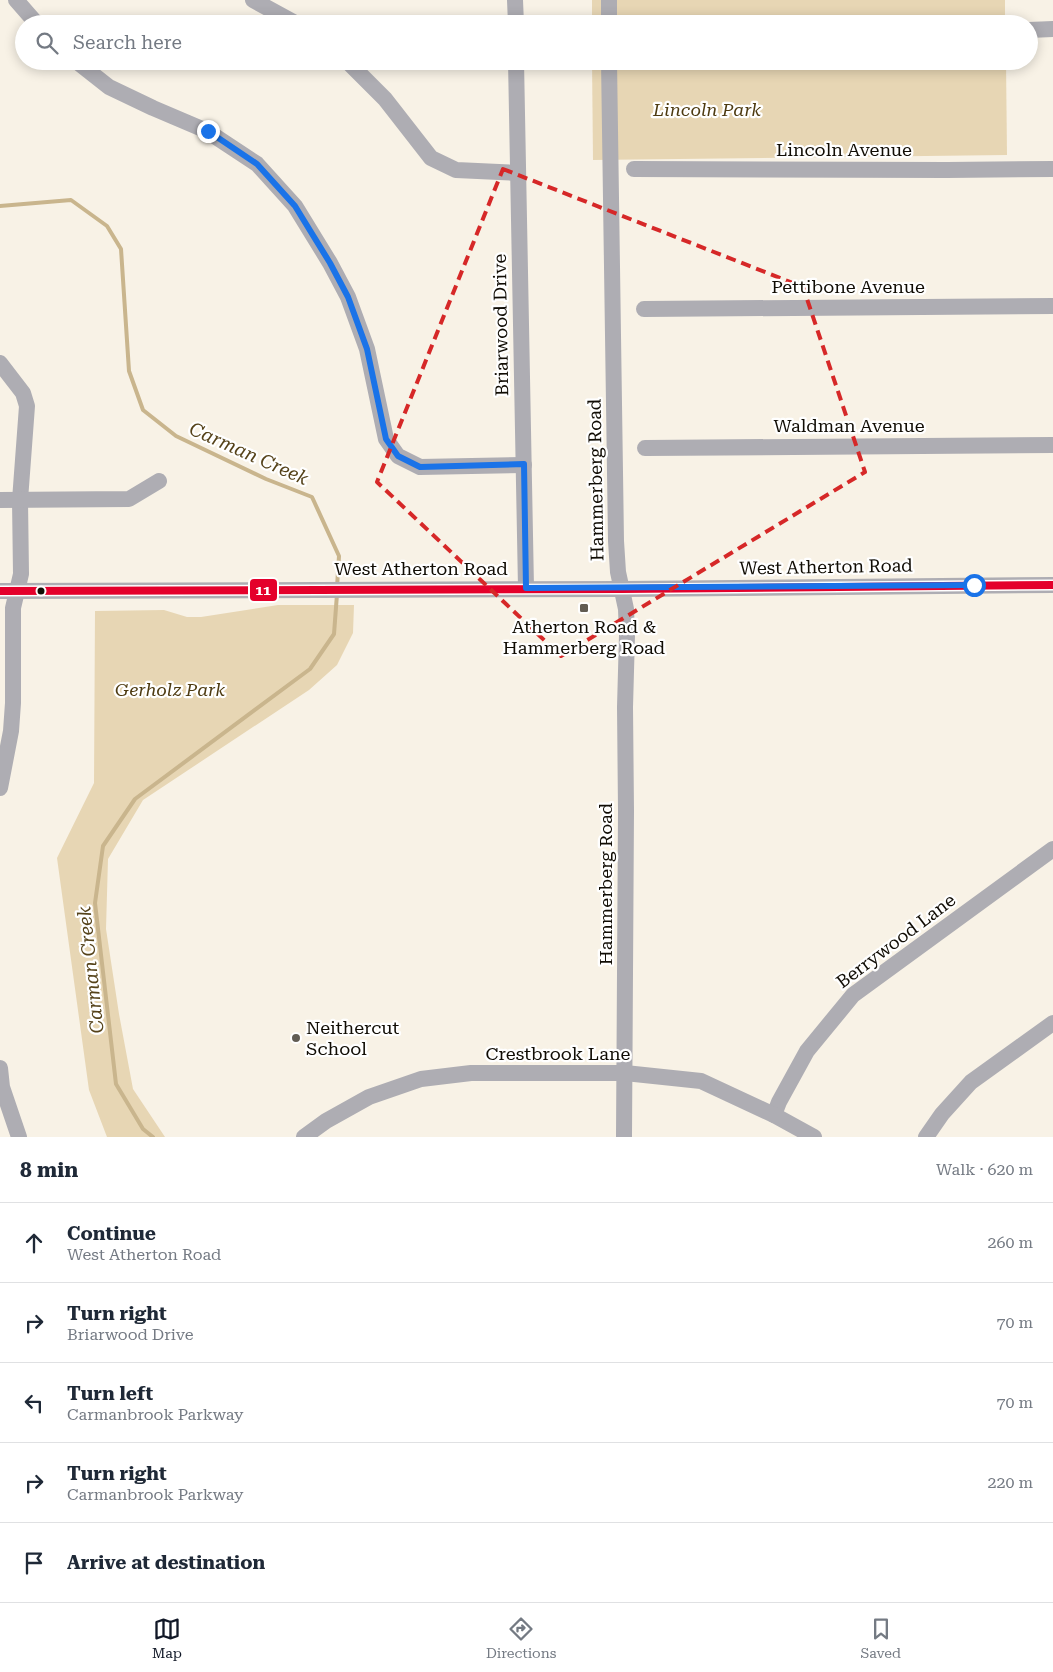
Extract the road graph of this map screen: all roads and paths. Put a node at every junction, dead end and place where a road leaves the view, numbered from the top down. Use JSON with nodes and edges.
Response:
{"nodes":[{"id":1,"x":16,"y":0,"type":"edge"},
{"id":2,"x":253,"y":0,"type":"edge"},
{"id":3,"x":515,"y":0,"type":"edge"},
{"id":4,"x":609,"y":0,"type":"edge"},
{"id":5,"x":282,"y":6,"type":"edge"},
{"id":6,"x":29,"y":15,"type":"edge"},
{"id":7,"x":516,"y":15,"type":"edge"},
{"id":8,"x":609,"y":15,"type":"edge"},
{"id":9,"x":1053,"y":29,"type":"edge"},
{"id":10,"x":1038,"y":30,"type":"edge"},
{"id":11,"x":87,"y":70,"type":"edge"},
{"id":12,"x":357,"y":70,"type":"edge"},
{"id":13,"x":516,"y":70,"type":"edge"},
{"id":14,"x":609,"y":70,"type":"edge"},
{"id":15,"x":634,"y":169,"type":"dead end"},
{"id":16,"x":1053,"y":169,"type":"edge"},
{"id":17,"x":518,"y":173,"type":"junction"},
{"id":18,"x":1053,"y":306,"type":"edge"},
{"id":19,"x":644,"y":309,"type":"dead end"},
{"id":20,"x":0,"y":363,"type":"edge"},
{"id":21,"x":1053,"y":444,"type":"edge"},
{"id":22,"x":645,"y":448,"type":"dead end"},
{"id":23,"x":524,"y":464,"type":"junction"},
{"id":24,"x":159,"y":482,"type":"dead end"},
{"id":25,"x":0,"y":500,"type":"edge"},
{"id":26,"x":20,"y":500,"type":"junction"},
{"id":27,"x":1053,"y":585,"type":"edge"},
{"id":28,"x":526,"y":588,"type":"junction"},
{"id":29,"x":622,"y":588,"type":"junction"},
{"id":30,"x":0,"y":591,"type":"edge"},
{"id":31,"x":17,"y":591,"type":"junction"},
{"id":32,"x":7,"y":703,"type":"edge"},
{"id":33,"x":0,"y":788,"type":"edge"},
{"id":34,"x":1053,"y":850,"type":"edge"},
{"id":35,"x":1053,"y":1023,"type":"edge"},
{"id":36,"x":0,"y":1068,"type":"edge"},
{"id":37,"x":625,"y":1073,"type":"junction"},
{"id":38,"x":774,"y":1115,"type":"junction"},
{"id":39,"x":19,"y":1137,"type":"edge"},
{"id":40,"x":304,"y":1137,"type":"edge"},
{"id":41,"x":624,"y":1137,"type":"edge"},
{"id":42,"x":814,"y":1137,"type":"edge"},
{"id":43,"x":926,"y":1137,"type":"edge"}],
"edges":[{"from":1,"to":6,"type":"street"},
{"from":2,"to":5,"type":"street"},
{"from":3,"to":7,"type":"street"},
{"from":4,"to":8,"type":"street"},
{"from":9,"to":10,"type":"street"},
{"from":11,"to":23,"type":"street"},
{"from":12,"to":17,"type":"street"},
{"from":13,"to":17,"type":"street","name":"Briarwood Drive"},
{"from":14,"to":29,"type":"street","name":"Hammerberg Road"},
{"from":15,"to":16,"type":"street","name":"Lincoln Avenue"},
{"from":17,"to":23,"type":"street","name":"Briarwood Drive"},
{"from":18,"to":19,"type":"street","name":"Pettibone Avenue"},
{"from":20,"to":26,"type":"street"},
{"from":21,"to":22,"type":"street","name":"Waldman Avenue"},
{"from":23,"to":28,"type":"street","name":"Briarwood Drive"},
{"from":24,"to":26,"type":"street"},
{"from":25,"to":26,"type":"street"},
{"from":26,"to":31,"type":"street"},
{"from":27,"to":29,"type":"street","name":"West Atherton Road"},
{"from":28,"to":29,"type":"street","name":"West Atherton Road"},
{"from":28,"to":31,"type":"street","name":"West Atherton Road"},
{"from":29,"to":37,"type":"street","name":"Hammerberg Road"},
{"from":30,"to":31,"type":"street","name":"West Atherton Road"},
{"from":31,"to":32,"type":"street"},
{"from":32,"to":33,"type":"street"},
{"from":34,"to":38,"type":"street","name":"Berrywood Lane"},
{"from":35,"to":43,"type":"street"},
{"from":36,"to":39,"type":"street"},
{"from":37,"to":38,"type":"street","name":"Crestbrook Lane"},
{"from":37,"to":40,"type":"street","name":"Crestbrook Lane"},
{"from":37,"to":41,"type":"street","name":"Hammerberg Road"},
{"from":38,"to":42,"type":"street","name":"Crestbrook Lane"}]}
